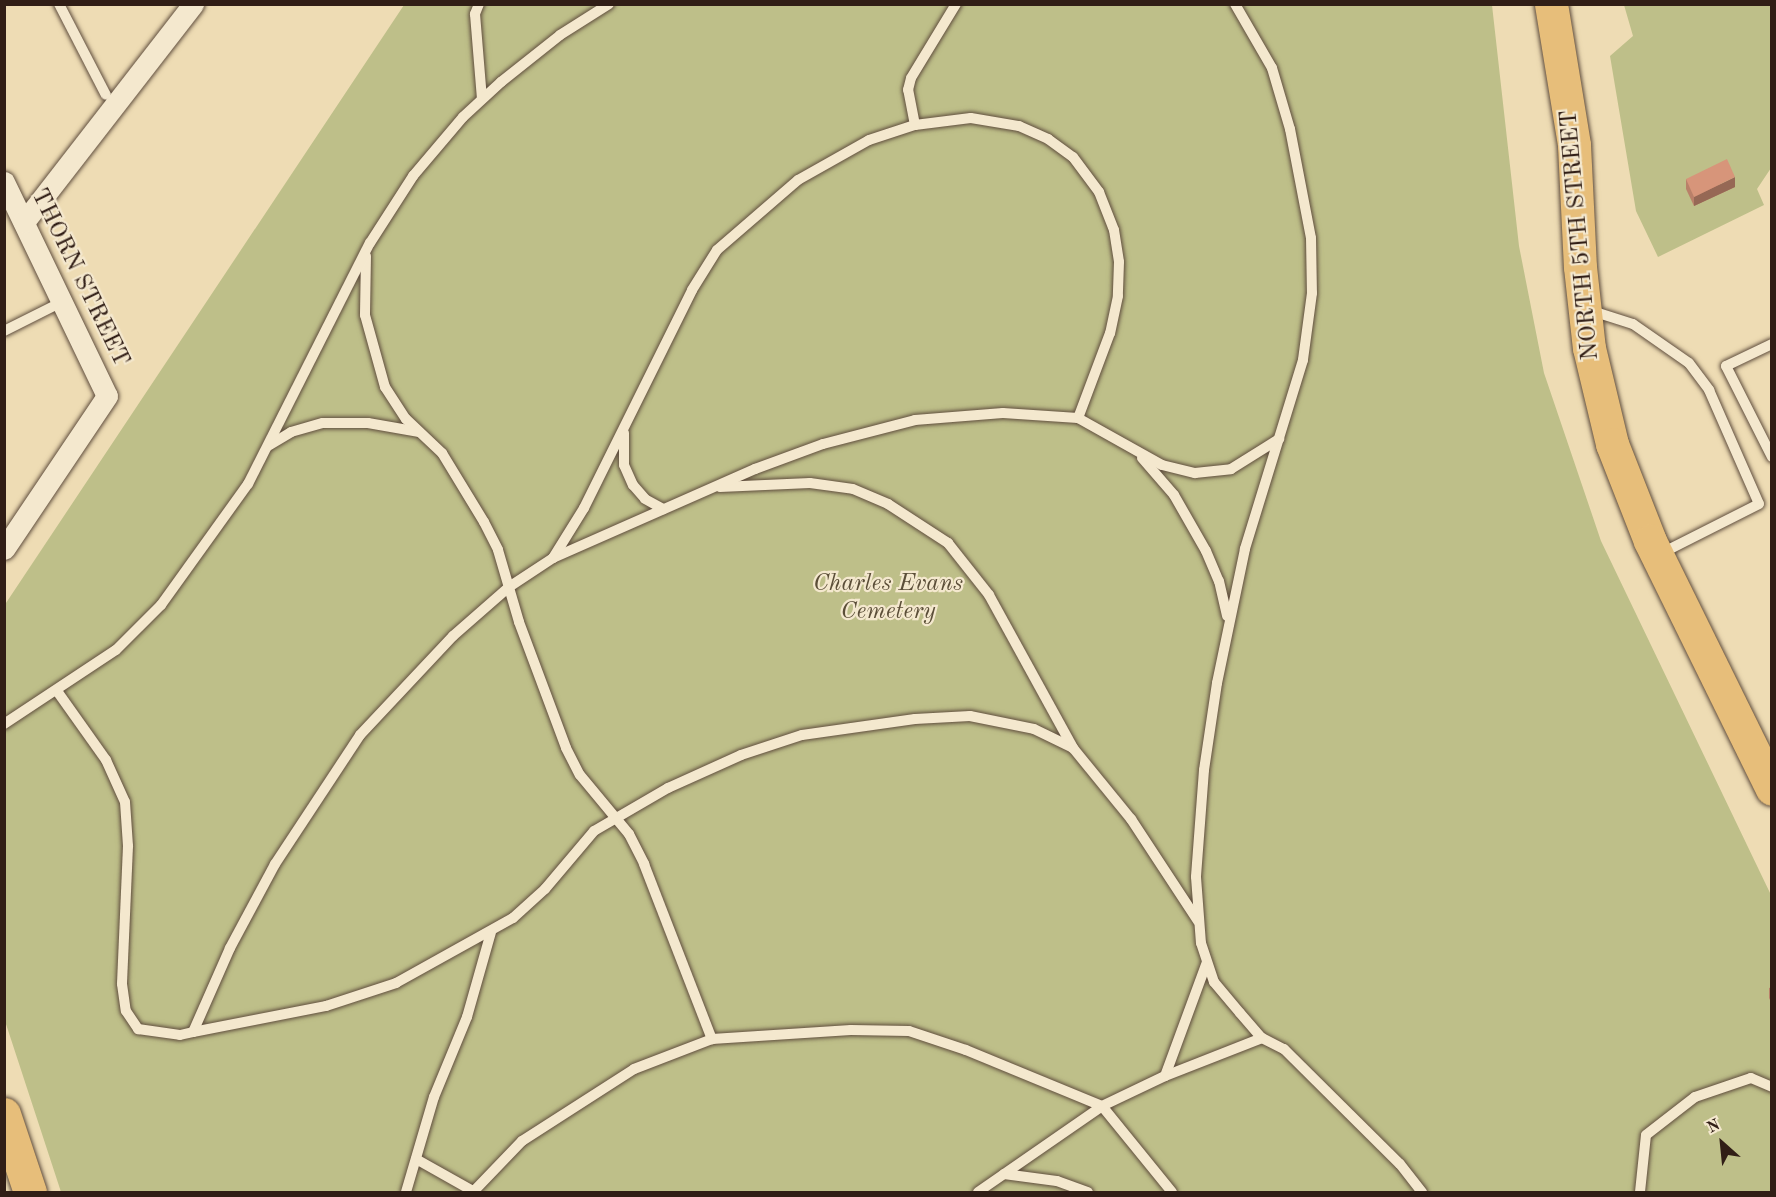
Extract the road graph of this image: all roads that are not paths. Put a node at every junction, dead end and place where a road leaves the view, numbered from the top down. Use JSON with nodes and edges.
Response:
{"nodes":[{"id":1,"x":59,"y":4,"type":"edge"},
{"id":2,"x":193,"y":4,"type":"edge"},
{"id":3,"x":479,"y":4,"type":"edge"},
{"id":4,"x":609,"y":4,"type":"edge"},
{"id":5,"x":956,"y":4,"type":"edge"},
{"id":6,"x":1235,"y":4,"type":"edge"},
{"id":7,"x":1551,"y":4,"type":"edge"},
{"id":8,"x":106,"y":95,"type":"dead end"},
{"id":9,"x":482,"y":99,"type":"junction"},
{"id":10,"x":915,"y":125,"type":"junction"},
{"id":11,"x":4,"y":182,"type":"edge"},
{"id":12,"x":24,"y":222,"type":"junction"},
{"id":13,"x":366,"y":251,"type":"junction"},
{"id":14,"x":62,"y":302,"type":"junction"},
{"id":15,"x":1585,"y":308,"type":"junction"},
{"id":16,"x":4,"y":331,"type":"edge"},
{"id":17,"x":1772,"y":344,"type":"edge"},
{"id":18,"x":1078,"y":418,"type":"junction"},
{"id":19,"x":624,"y":427,"type":"junction"},
{"id":20,"x":423,"y":432,"type":"junction"},
{"id":21,"x":1279,"y":439,"type":"junction"},
{"id":22,"x":268,"y":446,"type":"junction"},
{"id":23,"x":1138,"y":453,"type":"junction"},
{"id":24,"x":1772,"y":457,"type":"edge"},
{"id":25,"x":713,"y":487,"type":"junction"},
{"id":26,"x":663,"y":509,"type":"junction"},
{"id":27,"x":4,"y":549,"type":"edge"},
{"id":28,"x":1657,"y":555,"type":"junction"},
{"id":29,"x":553,"y":558,"type":"junction"},
{"id":30,"x":509,"y":587,"type":"junction"},
{"id":31,"x":1228,"y":622,"type":"junction"},
{"id":32,"x":57,"y":691,"type":"junction"},
{"id":33,"x":4,"y":724,"type":"edge"},
{"id":34,"x":1073,"y":748,"type":"junction"},
{"id":35,"x":1771,"y":786,"type":"edge"},
{"id":36,"x":616,"y":817,"type":"junction"},
{"id":37,"x":1198,"y":921,"type":"junction"},
{"id":38,"x":491,"y":932,"type":"junction"},
{"id":39,"x":1207,"y":962,"type":"junction"},
{"id":40,"x":193,"y":1032,"type":"junction"},
{"id":41,"x":1262,"y":1038,"type":"junction"},
{"id":42,"x":712,"y":1039,"type":"junction"},
{"id":43,"x":1165,"y":1076,"type":"junction"},
{"id":44,"x":1772,"y":1086,"type":"edge"},
{"id":45,"x":1102,"y":1106,"type":"junction"},
{"id":46,"x":4,"y":1114,"type":"edge"},
{"id":47,"x":416,"y":1159,"type":"junction"},
{"id":48,"x":1004,"y":1174,"type":"junction"},
{"id":49,"x":30,"y":1192,"type":"edge"},
{"id":50,"x":406,"y":1192,"type":"edge"},
{"id":51,"x":471,"y":1192,"type":"edge"},
{"id":52,"x":978,"y":1192,"type":"edge"},
{"id":53,"x":1088,"y":1192,"type":"edge"},
{"id":54,"x":1172,"y":1192,"type":"edge"},
{"id":55,"x":1422,"y":1192,"type":"edge"},
{"id":56,"x":1640,"y":1192,"type":"edge"}],
"edges":[{"from":1,"to":8,"type":"lane"},
{"from":2,"to":12,"type":"street"},
{"from":3,"to":9,"type":"lane"},
{"from":4,"to":9,"type":"lane"},
{"from":5,"to":10,"type":"lane"},
{"from":6,"to":21,"type":"lane"},
{"from":7,"to":15,"type":"main road","name":"NORTH 5TH STREET"},
{"from":9,"to":13,"type":"lane"},
{"from":10,"to":18,"type":"lane"},
{"from":10,"to":19,"type":"lane"},
{"from":11,"to":12,"type":"street","name":"THORN STREET"},
{"from":12,"to":14,"type":"street","name":"THORN STREET"},
{"from":13,"to":20,"type":"lane"},
{"from":13,"to":22,"type":"lane"},
{"from":14,"to":16,"type":"lane"},
{"from":14,"to":27,"type":"street","name":"THORN STREET"},
{"from":15,"to":28,"type":"main road","name":"NORTH 5TH STREET"},
{"from":15,"to":28,"type":"lane"},
{"from":17,"to":24,"type":"lane"},
{"from":18,"to":23,"type":"lane"},
{"from":18,"to":25,"type":"lane"},
{"from":19,"to":26,"type":"lane"},
{"from":19,"to":29,"type":"lane"},
{"from":20,"to":22,"type":"lane"},
{"from":20,"to":30,"type":"lane"},
{"from":21,"to":23,"type":"lane"},
{"from":21,"to":31,"type":"lane"},
{"from":22,"to":32,"type":"lane"},
{"from":23,"to":31,"type":"lane"},
{"from":25,"to":26,"type":"lane"},
{"from":25,"to":34,"type":"lane"},
{"from":26,"to":29,"type":"lane"},
{"from":28,"to":35,"type":"main road","name":"NORTH 5TH STREET"},
{"from":29,"to":30,"type":"lane"},
{"from":30,"to":36,"type":"lane"},
{"from":30,"to":40,"type":"lane"},
{"from":31,"to":37,"type":"lane"},
{"from":32,"to":33,"type":"lane"},
{"from":32,"to":40,"type":"lane"},
{"from":34,"to":36,"type":"lane"},
{"from":34,"to":37,"type":"lane"},
{"from":36,"to":38,"type":"lane"},
{"from":36,"to":42,"type":"lane"},
{"from":37,"to":39,"type":"lane"},
{"from":38,"to":40,"type":"lane"},
{"from":38,"to":47,"type":"lane"},
{"from":39,"to":41,"type":"lane"},
{"from":39,"to":43,"type":"lane"},
{"from":41,"to":43,"type":"lane"},
{"from":41,"to":55,"type":"lane"},
{"from":42,"to":45,"type":"lane"},
{"from":42,"to":51,"type":"lane"},
{"from":43,"to":45,"type":"lane"},
{"from":44,"to":56,"type":"lane"},
{"from":45,"to":48,"type":"lane"},
{"from":45,"to":54,"type":"lane"},
{"from":46,"to":49,"type":"main road"},
{"from":47,"to":50,"type":"lane"},
{"from":47,"to":51,"type":"lane"},
{"from":48,"to":52,"type":"lane"},
{"from":48,"to":53,"type":"lane"}]}
